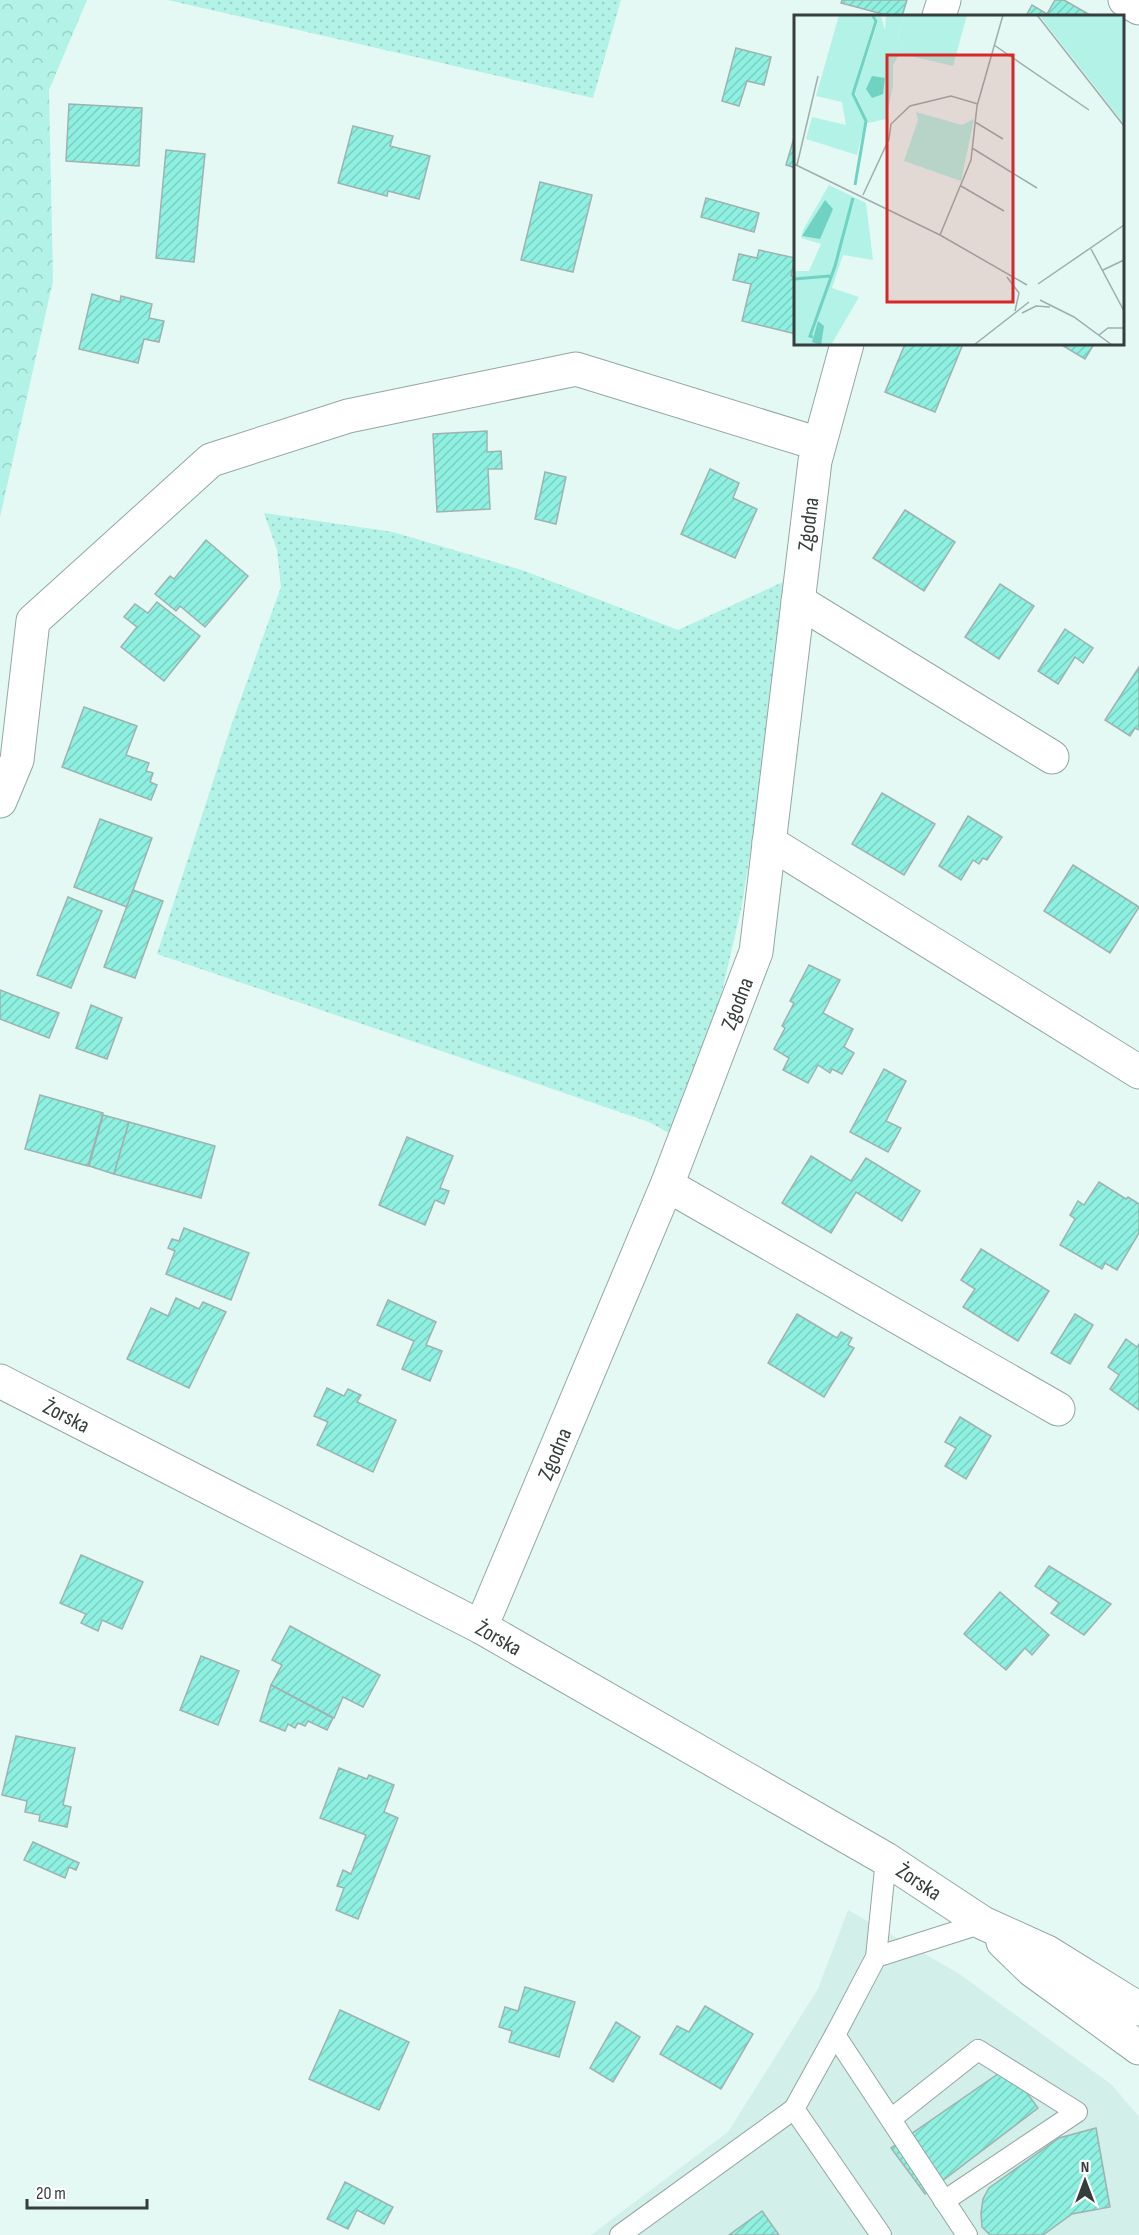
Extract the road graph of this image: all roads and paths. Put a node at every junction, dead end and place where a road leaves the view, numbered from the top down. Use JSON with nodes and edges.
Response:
{"nodes":[{"id":1,"x":944,"y":0,"type":"edge"},
{"id":2,"x":1125,"y":0,"type":"edge"},
{"id":3,"x":1139,"y":8,"type":"edge"},
{"id":4,"x":939,"y":15,"type":"edge"},
{"id":5,"x":847,"y":345,"type":"edge"},
{"id":6,"x":819,"y":444,"type":"junction"},
{"id":7,"x":798,"y":601,"type":"junction"},
{"id":8,"x":1052,"y":757,"type":"dead end"},
{"id":9,"x":0,"y":801,"type":"edge"},
{"id":10,"x":769,"y":842,"type":"junction"},
{"id":11,"x":1139,"y":1072,"type":"edge"},
{"id":12,"x":667,"y":1185,"type":"junction"},
{"id":13,"x":0,"y":1381,"type":"edge"},
{"id":14,"x":1058,"y":1409,"type":"dead end"},
{"id":15,"x":481,"y":1627,"type":"junction"},
{"id":16,"x":886,"y":1859,"type":"junction"},
{"id":17,"x":983,"y":1923,"type":"junction"},
{"id":18,"x":876,"y":1957,"type":"junction"},
{"id":19,"x":1086,"y":2009,"type":"junction"},
{"id":20,"x":1139,"y":2009,"type":"edge"},
{"id":21,"x":836,"y":2035,"type":"junction"},
{"id":22,"x":1139,"y":2048,"type":"edge"},
{"id":23,"x":1139,"y":2071,"type":"edge"},
{"id":24,"x":794,"y":2109,"type":"junction"},
{"id":25,"x":891,"y":2119,"type":"junction"},
{"id":26,"x":944,"y":2201,"type":"junction"},
{"id":27,"x":621,"y":2235,"type":"edge"},
{"id":28,"x":881,"y":2235,"type":"edge"},
{"id":29,"x":967,"y":2235,"type":"edge"}],
"edges":[{"from":1,"to":4,"type":"street"},
{"from":2,"to":3,"type":"street"},
{"from":5,"to":6,"type":"street","name":"Zgodna"},
{"from":6,"to":7,"type":"street","name":"Zgodna"},
{"from":6,"to":9,"type":"street"},
{"from":7,"to":8,"type":"street"},
{"from":7,"to":10,"type":"street","name":"Zgodna"},
{"from":10,"to":11,"type":"street"},
{"from":10,"to":12,"type":"street","name":"Zgodna"},
{"from":12,"to":14,"type":"street"},
{"from":12,"to":15,"type":"street","name":"Zgodna"},
{"from":13,"to":15,"type":"street","name":"Żorska"},
{"from":15,"to":16,"type":"street","name":"Żorska"},
{"from":16,"to":17,"type":"street","name":"Żorska"},
{"from":16,"to":18,"type":"lane"},
{"from":17,"to":18,"type":"lane"},
{"from":17,"to":19,"type":"street","name":"Żorska"},
{"from":17,"to":20,"type":"street","name":"Żorska"},
{"from":18,"to":21,"type":"lane"},
{"from":19,"to":22,"type":"street","name":"Żorska"},
{"from":19,"to":23,"type":"street"},
{"from":21,"to":24,"type":"lane"},
{"from":21,"to":25,"type":"lane"},
{"from":24,"to":27,"type":"lane"},
{"from":24,"to":28,"type":"lane"},
{"from":25,"to":26,"type":"lane"},
{"from":25,"to":26,"type":"lane"},
{"from":26,"to":29,"type":"lane"}]}
